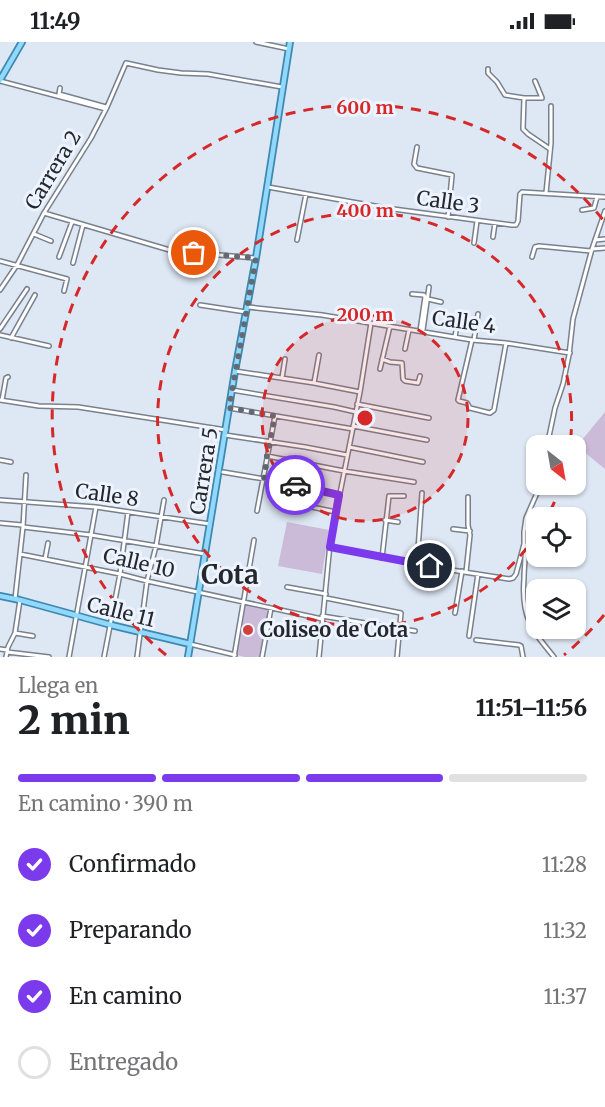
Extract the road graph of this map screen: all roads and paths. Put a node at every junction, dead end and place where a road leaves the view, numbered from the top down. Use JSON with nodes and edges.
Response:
{"nodes":[{"id":1,"x":22,"y":42,"type":"edge"},
{"id":2,"x":256,"y":42,"type":"edge"},
{"id":3,"x":290,"y":42,"type":"edge"},
{"id":4,"x":289,"y":49,"type":"junction"},
{"id":5,"x":488,"y":69,"type":"dead end"},
{"id":6,"x":0,"y":81,"type":"edge"},
{"id":7,"x":535,"y":81,"type":"dead end"},
{"id":8,"x":60,"y":88,"type":"dead end"},
{"id":9,"x":284,"y":88,"type":"junction"},
{"id":10,"x":524,"y":98,"type":"junction"},
{"id":11,"x":551,"y":106,"type":"dead end"},
{"id":12,"x":106,"y":108,"type":"junction"},
{"id":13,"x":417,"y":147,"type":"dead end"},
{"id":14,"x":550,"y":149,"type":"junction"},
{"id":15,"x":268,"y":187,"type":"junction"},
{"id":16,"x":546,"y":193,"type":"junction"},
{"id":17,"x":306,"y":194,"type":"junction"},
{"id":18,"x":597,"y":197,"type":"junction"},
{"id":19,"x":605,"y":197,"type":"edge"},
{"id":20,"x":582,"y":210,"type":"dead end"},
{"id":21,"x":605,"y":211,"type":"edge"},
{"id":22,"x":44,"y":213,"type":"junction"},
{"id":23,"x":448,"y":217,"type":"junction"},
{"id":24,"x":477,"y":221,"type":"junction"},
{"id":25,"x":72,"y":222,"type":"junction"},
{"id":26,"x":495,"y":223,"type":"junction"},
{"id":27,"x":83,"y":225,"type":"junction"},
{"id":28,"x":34,"y":234,"type":"junction"},
{"id":29,"x":493,"y":237,"type":"dead end"},
{"id":30,"x":605,"y":239,"type":"edge"},
{"id":31,"x":297,"y":240,"type":"dead end"},
{"id":32,"x":595,"y":240,"type":"junction"},
{"id":33,"x":51,"y":241,"type":"dead end"},
{"id":34,"x":474,"y":243,"type":"dead end"},
{"id":35,"x":605,"y":248,"type":"edge"},
{"id":36,"x":591,"y":250,"type":"junction"},
{"id":37,"x":59,"y":257,"type":"dead end"},
{"id":38,"x":532,"y":257,"type":"dead end"},
{"id":39,"x":256,"y":258,"type":"junction"},
{"id":40,"x":0,"y":261,"type":"edge"},
{"id":41,"x":73,"y":264,"type":"dead end"},
{"id":42,"x":17,"y":265,"type":"junction"},
{"id":43,"x":429,"y":287,"type":"dead end"},
{"id":44,"x":27,"y":289,"type":"dead end"},
{"id":45,"x":0,"y":290,"type":"edge"},
{"id":46,"x":64,"y":291,"type":"dead end"},
{"id":47,"x":412,"y":294,"type":"dead end"},
{"id":48,"x":35,"y":295,"type":"dead end"},
{"id":49,"x":428,"y":299,"type":"junction"},
{"id":50,"x":441,"y":302,"type":"dead end"},
{"id":51,"x":200,"y":305,"type":"dead end"},
{"id":52,"x":247,"y":310,"type":"junction"},
{"id":53,"x":459,"y":313,"type":"dead end"},
{"id":54,"x":478,"y":314,"type":"dead end"},
{"id":55,"x":371,"y":323,"type":"junction"},
{"id":56,"x":390,"y":326,"type":"junction"},
{"id":57,"x":0,"y":329,"type":"edge"},
{"id":58,"x":409,"y":330,"type":"junction"},
{"id":59,"x":421,"y":332,"type":"junction"},
{"id":60,"x":0,"y":335,"type":"edge"},
{"id":61,"x":455,"y":337,"type":"junction"},
{"id":62,"x":11,"y":338,"type":"junction"},
{"id":63,"x":473,"y":340,"type":"junction"},
{"id":64,"x":506,"y":343,"type":"junction"},
{"id":65,"x":50,"y":346,"type":"dead end"},
{"id":66,"x":405,"y":349,"type":"dead end"},
{"id":67,"x":570,"y":353,"type":"junction"},
{"id":68,"x":320,"y":355,"type":"dead end"},
{"id":69,"x":285,"y":359,"type":"dead end"},
{"id":70,"x":382,"y":359,"type":"junction"},
{"id":71,"x":380,"y":369,"type":"dead end"},
{"id":72,"x":235,"y":371,"type":"junction"},
{"id":73,"x":420,"y":376,"type":"dead end"},
{"id":74,"x":8,"y":377,"type":"dead end"},
{"id":75,"x":282,"y":378,"type":"junction"},
{"id":76,"x":314,"y":383,"type":"junction"},
{"id":77,"x":232,"y":390,"type":"junction"},
{"id":78,"x":360,"y":392,"type":"junction"},
{"id":79,"x":1,"y":400,"type":"edge"},
{"id":80,"x":357,"y":404,"type":"junction"},
{"id":81,"x":229,"y":408,"type":"junction"},
{"id":82,"x":356,"y":412,"type":"junction"},
{"id":83,"x":275,"y":416,"type":"junction"},
{"id":84,"x":429,"y":418,"type":"dead end"},
{"id":85,"x":353,"y":427,"type":"junction"},
{"id":86,"x":225,"y":432,"type":"junction"},
{"id":87,"x":549,"y":435,"type":"edge"},
{"id":88,"x":427,"y":440,"type":"dead end"},
{"id":89,"x":270,"y":442,"type":"junction"},
{"id":90,"x":349,"y":447,"type":"junction"},
{"id":91,"x":347,"y":455,"type":"junction"},
{"id":92,"x":267,"y":456,"type":"junction"},
{"id":93,"x":0,"y":460,"type":"edge"},
{"id":94,"x":11,"y":462,"type":"dead end"},
{"id":95,"x":423,"y":462,"type":"dead end"},
{"id":96,"x":344,"y":471,"type":"junction"},
{"id":97,"x":223,"y":472,"type":"dead end"},
{"id":98,"x":26,"y":475,"type":"dead end"},
{"id":99,"x":264,"y":479,"type":"junction"},
{"id":100,"x":414,"y":482,"type":"dead end"},
{"id":101,"x":422,"y":493,"type":"dead end"},
{"id":102,"x":339,"y":495,"type":"junction"},
{"id":103,"x":537,"y":495,"type":"edge"},
{"id":104,"x":404,"y":496,"type":"dead end"},
{"id":105,"x":468,"y":498,"type":"dead end"},
{"id":106,"x":0,"y":500,"type":"edge"},
{"id":107,"x":164,"y":500,"type":"dead end"},
{"id":108,"x":24,"y":501,"type":"junction"},
{"id":109,"x":297,"y":504,"type":"dead end"},
{"id":110,"x":96,"y":507,"type":"junction"},
{"id":111,"x":257,"y":511,"type":"dead end"},
{"id":112,"x":128,"y":512,"type":"junction"},
{"id":113,"x":336,"y":512,"type":"junction"},
{"id":114,"x":161,"y":518,"type":"junction"},
{"id":115,"x":385,"y":520,"type":"junction"},
{"id":116,"x":398,"y":522,"type":"dead end"},
{"id":117,"x":0,"y":523,"type":"edge"},
{"id":118,"x":210,"y":524,"type":"junction"},
{"id":119,"x":22,"y":526,"type":"junction"},
{"id":120,"x":453,"y":529,"type":"dead end"},
{"id":121,"x":470,"y":531,"type":"junction"},
{"id":122,"x":91,"y":535,"type":"junction"},
{"id":123,"x":254,"y":540,"type":"dead end"},
{"id":124,"x":123,"y":542,"type":"junction"},
{"id":125,"x":48,"y":543,"type":"dead end"},
{"id":126,"x":524,"y":544,"type":"junction"},
{"id":127,"x":156,"y":546,"type":"junction"},
{"id":128,"x":330,"y":547,"type":"junction"},
{"id":129,"x":20,"y":554,"type":"junction"},
{"id":130,"x":206,"y":554,"type":"junction"},
{"id":131,"x":382,"y":558,"type":"junction"},
{"id":132,"x":45,"y":559,"type":"junction"},
{"id":133,"x":417,"y":564,"type":"junction"},
{"id":134,"x":84,"y":567,"type":"junction"},
{"id":135,"x":464,"y":572,"type":"junction"},
{"id":136,"x":120,"y":574,"type":"junction"},
{"id":137,"x":478,"y":574,"type":"junction"},
{"id":138,"x":147,"y":581,"type":"junction"},
{"id":139,"x":287,"y":587,"type":"dead end"},
{"id":140,"x":200,"y":592,"type":"junction"},
{"id":141,"x":0,"y":596,"type":"edge"},
{"id":142,"x":325,"y":596,"type":"junction"},
{"id":143,"x":18,"y":600,"type":"junction"},
{"id":144,"x":244,"y":602,"type":"junction"},
{"id":145,"x":271,"y":608,"type":"junction"},
{"id":146,"x":455,"y":613,"type":"dead end"},
{"id":147,"x":76,"y":616,"type":"junction"},
{"id":148,"x":322,"y":617,"type":"junction"},
{"id":149,"x":111,"y":625,"type":"junction"},
{"id":150,"x":399,"y":628,"type":"junction"},
{"id":151,"x":415,"y":631,"type":"dead end"},
{"id":152,"x":15,"y":633,"type":"junction"},
{"id":153,"x":141,"y":633,"type":"junction"},
{"id":154,"x":33,"y":636,"type":"dead end"},
{"id":155,"x":469,"y":636,"type":"dead end"},
{"id":156,"x":476,"y":640,"type":"dead end"},
{"id":157,"x":190,"y":644,"type":"junction"},
{"id":158,"x":0,"y":649,"type":"edge"},
{"id":159,"x":7,"y":653,"type":"edge"},
{"id":160,"x":234,"y":656,"type":"edge"},
{"id":161,"x":49,"y":657,"type":"edge"},
{"id":162,"x":69,"y":657,"type":"edge"},
{"id":163,"x":104,"y":657,"type":"edge"},
{"id":164,"x":137,"y":657,"type":"edge"},
{"id":165,"x":188,"y":657,"type":"edge"},
{"id":166,"x":262,"y":657,"type":"edge"},
{"id":167,"x":319,"y":657,"type":"edge"},
{"id":168,"x":397,"y":657,"type":"edge"},
{"id":169,"x":523,"y":657,"type":"edge"},
{"id":170,"x":554,"y":657,"type":"edge"}],
"edges":[{"from":1,"to":6,"type":"main road"},
{"from":2,"to":4,"type":"street"},
{"from":3,"to":4,"type":"main road","name":"Carrera 5"},
{"from":4,"to":9,"type":"main road","name":"Carrera 5"},
{"from":5,"to":10,"type":"street"},
{"from":6,"to":12,"type":"street"},
{"from":7,"to":10,"type":"street"},
{"from":8,"to":12,"type":"street"},
{"from":9,"to":12,"type":"street","name":"Carrera 2"},
{"from":9,"to":15,"type":"main road","name":"Carrera 5"},
{"from":10,"to":14,"type":"street"},
{"from":11,"to":14,"type":"street"},
{"from":12,"to":22,"type":"street","name":"Carrera 2"},
{"from":13,"to":23,"type":"street"},
{"from":14,"to":16,"type":"street"},
{"from":15,"to":17,"type":"street","name":"Calle 3"},
{"from":15,"to":39,"type":"main road","name":"Carrera 5"},
{"from":16,"to":18,"type":"street"},
{"from":16,"to":26,"type":"street","name":"Calle 3"},
{"from":17,"to":23,"type":"street","name":"Calle 3"},
{"from":17,"to":31,"type":"street"},
{"from":18,"to":19,"type":"street"},
{"from":18,"to":20,"type":"street"},
{"from":21,"to":32,"type":"street"},
{"from":22,"to":25,"type":"street"},
{"from":22,"to":28,"type":"street","name":"Carrera 2"},
{"from":23,"to":24,"type":"street","name":"Calle 3"},
{"from":24,"to":26,"type":"street","name":"Calle 3"},
{"from":24,"to":34,"type":"street"},
{"from":25,"to":27,"type":"street"},
{"from":25,"to":37,"type":"street"},
{"from":26,"to":29,"type":"street"},
{"from":27,"to":39,"type":"street"},
{"from":27,"to":41,"type":"street"},
{"from":28,"to":33,"type":"street"},
{"from":28,"to":42,"type":"street","name":"Carrera 2"},
{"from":30,"to":32,"type":"street"},
{"from":32,"to":36,"type":"street"},
{"from":35,"to":36,"type":"street"},
{"from":36,"to":38,"type":"street"},
{"from":36,"to":67,"type":"street"},
{"from":39,"to":52,"type":"main road","name":"Carrera 5"},
{"from":40,"to":42,"type":"street"},
{"from":42,"to":45,"type":"street","name":"Carrera 2"},
{"from":42,"to":46,"type":"street"},
{"from":43,"to":49,"type":"street"},
{"from":44,"to":57,"type":"street"},
{"from":47,"to":59,"type":"street"},
{"from":48,"to":62,"type":"street"},
{"from":49,"to":50,"type":"street"},
{"from":49,"to":59,"type":"street"},
{"from":51,"to":52,"type":"street","name":"Calle 4"},
{"from":52,"to":55,"type":"street","name":"Calle 4"},
{"from":52,"to":72,"type":"main road","name":"Carrera 5"},
{"from":53,"to":61,"type":"street"},
{"from":54,"to":63,"type":"street"},
{"from":55,"to":56,"type":"street","name":"Calle 4"},
{"from":55,"to":78,"type":"street"},
{"from":56,"to":58,"type":"street","name":"Calle 4"},
{"from":56,"to":70,"type":"street"},
{"from":58,"to":59,"type":"street","name":"Calle 4"},
{"from":58,"to":66,"type":"street"},
{"from":59,"to":61,"type":"street","name":"Calle 4"},
{"from":60,"to":62,"type":"street"},
{"from":61,"to":63,"type":"street","name":"Calle 4"},
{"from":62,"to":65,"type":"street"},
{"from":63,"to":64,"type":"street","name":"Calle 4"},
{"from":63,"to":64,"type":"street"},
{"from":64,"to":67,"type":"street","name":"Calle 4"},
{"from":67,"to":87,"type":"street"},
{"from":68,"to":76,"type":"street"},
{"from":69,"to":75,"type":"street"},
{"from":70,"to":71,"type":"street"},
{"from":70,"to":73,"type":"street"},
{"from":72,"to":75,"type":"street"},
{"from":72,"to":77,"type":"main road","name":"Carrera 5"},
{"from":74,"to":79,"type":"street"},
{"from":75,"to":76,"type":"street"},
{"from":76,"to":78,"type":"street"},
{"from":77,"to":81,"type":"main road","name":"Carrera 5"},
{"from":77,"to":82,"type":"street"},
{"from":78,"to":80,"type":"street"},
{"from":79,"to":86,"type":"street"},
{"from":80,"to":82,"type":"street"},
{"from":80,"to":84,"type":"street"},
{"from":81,"to":83,"type":"street"},
{"from":81,"to":86,"type":"main road","name":"Carrera 5"},
{"from":82,"to":85,"type":"street"},
{"from":83,"to":85,"type":"street"},
{"from":83,"to":89,"type":"street"},
{"from":85,"to":88,"type":"street"},
{"from":85,"to":90,"type":"street"},
{"from":86,"to":89,"type":"street"},
{"from":86,"to":118,"type":"main road","name":"Carrera 5"},
{"from":89,"to":91,"type":"street"},
{"from":89,"to":92,"type":"street"},
{"from":90,"to":91,"type":"street"},
{"from":90,"to":95,"type":"street"},
{"from":91,"to":96,"type":"street"},
{"from":92,"to":96,"type":"street"},
{"from":92,"to":99,"type":"street"},
{"from":93,"to":94,"type":"street"},
{"from":96,"to":100,"type":"street"},
{"from":96,"to":102,"type":"street"},
{"from":97,"to":99,"type":"street"},
{"from":98,"to":108,"type":"street"},
{"from":99,"to":102,"type":"street"},
{"from":99,"to":111,"type":"street"},
{"from":101,"to":133,"type":"street"},
{"from":102,"to":113,"type":"street"},
{"from":103,"to":126,"type":"street"},
{"from":104,"to":115,"type":"street"},
{"from":105,"to":121,"type":"street"},
{"from":106,"to":108,"type":"street","name":"Calle 8"},
{"from":107,"to":114,"type":"street"},
{"from":108,"to":110,"type":"street","name":"Calle 8"},
{"from":108,"to":119,"type":"street"},
{"from":109,"to":113,"type":"street"},
{"from":110,"to":112,"type":"street","name":"Calle 8"},
{"from":110,"to":122,"type":"street"},
{"from":112,"to":114,"type":"street","name":"Calle 8"},
{"from":112,"to":124,"type":"street"},
{"from":113,"to":128,"type":"street"},
{"from":114,"to":118,"type":"street","name":"Calle 8"},
{"from":114,"to":127,"type":"street"},
{"from":115,"to":116,"type":"street"},
{"from":115,"to":131,"type":"street"},
{"from":117,"to":119,"type":"street"},
{"from":118,"to":130,"type":"main road","name":"Carrera 5"},
{"from":119,"to":122,"type":"street"},
{"from":119,"to":129,"type":"street"},
{"from":120,"to":121,"type":"street"},
{"from":121,"to":135,"type":"street"},
{"from":122,"to":124,"type":"street"},
{"from":122,"to":134,"type":"street"},
{"from":123,"to":144,"type":"street"},
{"from":124,"to":127,"type":"street"},
{"from":124,"to":136,"type":"street"},
{"from":125,"to":132,"type":"street"},
{"from":126,"to":137,"type":"street"},
{"from":126,"to":170,"type":"street"},
{"from":127,"to":130,"type":"street"},
{"from":127,"to":138,"type":"street"},
{"from":128,"to":131,"type":"street"},
{"from":128,"to":142,"type":"street"},
{"from":129,"to":132,"type":"street","name":"Calle 10"},
{"from":129,"to":143,"type":"street"},
{"from":130,"to":140,"type":"main road","name":"Carrera 5"},
{"from":131,"to":133,"type":"street"},
{"from":132,"to":134,"type":"street","name":"Calle 10"},
{"from":133,"to":135,"type":"street"},
{"from":134,"to":136,"type":"street","name":"Calle 10"},
{"from":134,"to":147,"type":"street"},
{"from":135,"to":137,"type":"street"},
{"from":135,"to":146,"type":"street"},
{"from":136,"to":138,"type":"street","name":"Calle 10"},
{"from":136,"to":149,"type":"street"},
{"from":137,"to":155,"type":"street"},
{"from":138,"to":140,"type":"street","name":"Calle 10"},
{"from":138,"to":153,"type":"street"},
{"from":139,"to":142,"type":"street"},
{"from":140,"to":144,"type":"street","name":"Calle 10"},
{"from":140,"to":157,"type":"main road","name":"Carrera 5"},
{"from":141,"to":143,"type":"main road","name":"Calle 11"},
{"from":142,"to":148,"type":"street"},
{"from":142,"to":150,"type":"street"},
{"from":143,"to":147,"type":"main road","name":"Calle 11"},
{"from":143,"to":152,"type":"street"},
{"from":144,"to":145,"type":"street","name":"Calle 10"},
{"from":144,"to":160,"type":"street"},
{"from":145,"to":148,"type":"street","name":"Calle 10"},
{"from":145,"to":166,"type":"street"},
{"from":147,"to":149,"type":"main road","name":"Calle 11"},
{"from":147,"to":162,"type":"street"},
{"from":148,"to":150,"type":"street","name":"Calle 10"},
{"from":148,"to":167,"type":"street"},
{"from":149,"to":153,"type":"main road","name":"Calle 11"},
{"from":149,"to":163,"type":"street"},
{"from":150,"to":151,"type":"street","name":"Calle 10"},
{"from":150,"to":168,"type":"street"},
{"from":152,"to":154,"type":"street"},
{"from":152,"to":159,"type":"street"},
{"from":153,"to":157,"type":"main road","name":"Calle 11"},
{"from":153,"to":164,"type":"street"},
{"from":156,"to":169,"type":"street"},
{"from":157,"to":160,"type":"street","name":"Calle 11"},
{"from":157,"to":165,"type":"main road","name":"Carrera 5"},
{"from":158,"to":159,"type":"street"},
{"from":159,"to":161,"type":"street"}]}
